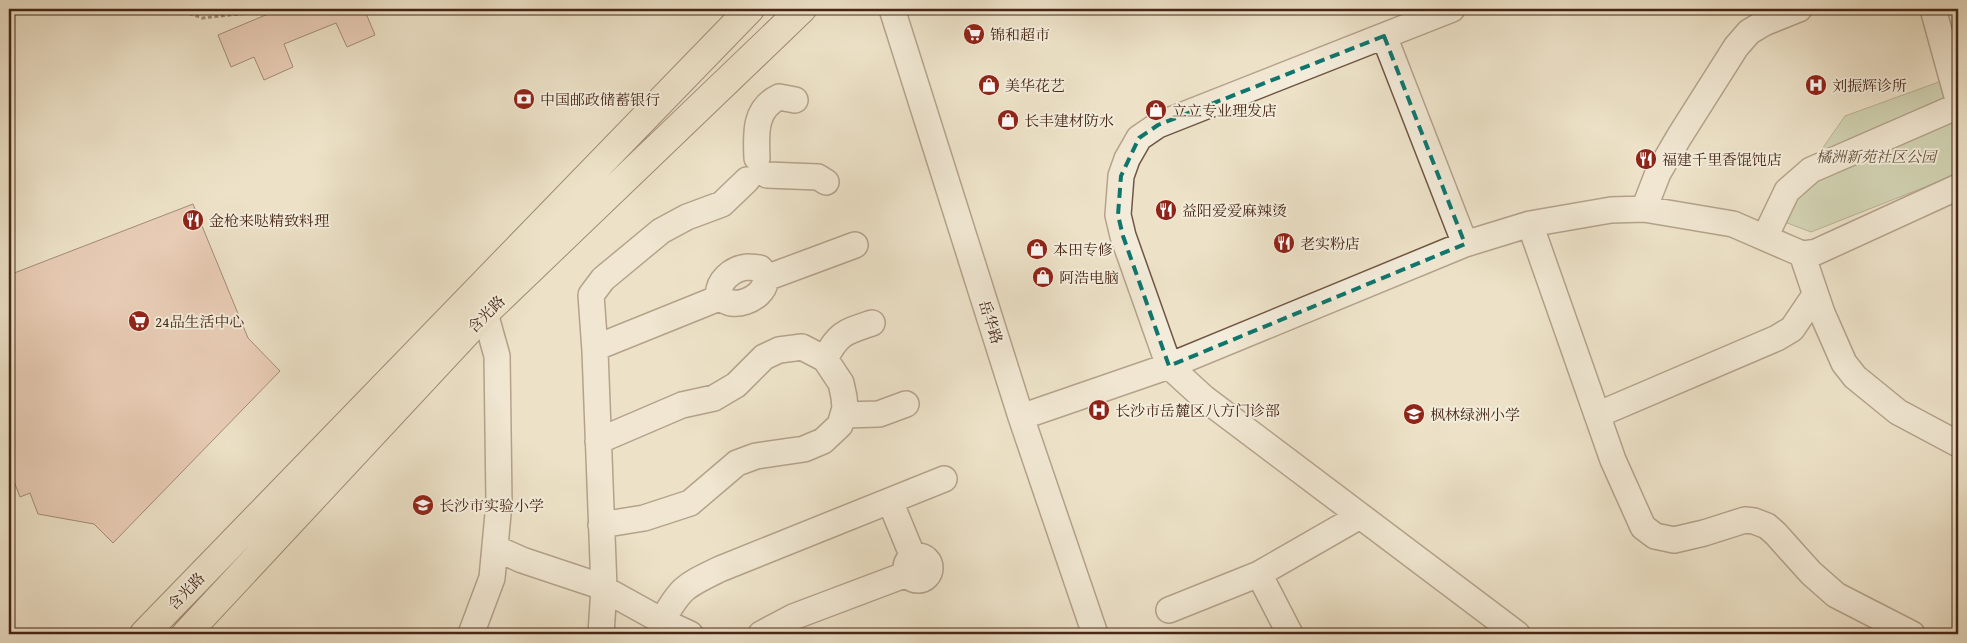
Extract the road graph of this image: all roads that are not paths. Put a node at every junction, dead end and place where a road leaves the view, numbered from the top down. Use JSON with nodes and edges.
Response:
{"nodes":[{"id":1,"x":750,"y":9,"type":"edge"},
{"id":2,"x":802,"y":9,"type":"edge"},
{"id":3,"x":892,"y":9,"type":"edge"},
{"id":4,"x":1452,"y":9,"type":"edge"},
{"id":5,"x":1799,"y":9,"type":"edge"},
{"id":6,"x":1933,"y":9,"type":"edge"},
{"id":7,"x":1384,"y":36,"type":"junction"},
{"id":8,"x":795,"y":100,"type":"dead end"},
{"id":9,"x":1958,"y":100,"type":"edge"},
{"id":10,"x":1958,"y":106,"type":"edge"},
{"id":11,"x":757,"y":171,"type":"junction"},
{"id":12,"x":826,"y":182,"type":"dead end"},
{"id":13,"x":1958,"y":187,"type":"edge"},
{"id":14,"x":1644,"y":208,"type":"junction"},
{"id":15,"x":1530,"y":224,"type":"junction"},
{"id":16,"x":1765,"y":237,"type":"junction"},
{"id":17,"x":1465,"y":244,"type":"junction"},
{"id":18,"x":855,"y":245,"type":"dead end"},
{"id":19,"x":1802,"y":254,"type":"junction"},
{"id":20,"x":1815,"y":295,"type":"junction"},
{"id":21,"x":485,"y":313,"type":"junction"},
{"id":22,"x":872,"y":323,"type":"dead end"},
{"id":23,"x":595,"y":348,"type":"junction"},
{"id":24,"x":824,"y":359,"type":"junction"},
{"id":25,"x":1169,"y":366,"type":"junction"},
{"id":26,"x":906,"y":404,"type":"dead end"},
{"id":27,"x":843,"y":415,"type":"junction"},
{"id":28,"x":1597,"y":415,"type":"junction"},
{"id":29,"x":1021,"y":417,"type":"junction"},
{"id":30,"x":598,"y":441,"type":"junction"},
{"id":31,"x":1958,"y":444,"type":"edge"},
{"id":32,"x":944,"y":479,"type":"dead end"},
{"id":33,"x":890,"y":501,"type":"junction"},
{"id":34,"x":1360,"y":516,"type":"junction"},
{"id":35,"x":601,"y":525,"type":"junction"},
{"id":36,"x":495,"y":548,"type":"junction"},
{"id":37,"x":1259,"y":574,"type":"junction"},
{"id":38,"x":604,"y":588,"type":"junction"},
{"id":39,"x":1169,"y":610,"type":"dead end"},
{"id":40,"x":662,"y":621,"type":"junction"},
{"id":41,"x":144,"y":634,"type":"edge"},
{"id":42,"x":186,"y":634,"type":"edge"},
{"id":43,"x":471,"y":634,"type":"edge"},
{"id":44,"x":601,"y":634,"type":"edge"},
{"id":45,"x":690,"y":634,"type":"edge"},
{"id":46,"x":761,"y":634,"type":"edge"},
{"id":47,"x":1094,"y":634,"type":"edge"},
{"id":48,"x":1290,"y":634,"type":"edge"},
{"id":49,"x":1517,"y":634,"type":"edge"},
{"id":50,"x":1912,"y":634,"type":"edge"}],
"edges":[{"from":1,"to":41,"type":"main road","name":"含光路"},
{"from":2,"to":21,"type":"main road","name":"含光路"},
{"from":3,"to":29,"type":"street","name":"岳华路"},
{"from":4,"to":7,"type":"street"},
{"from":5,"to":14,"type":"street"},
{"from":6,"to":9,"type":"street"},
{"from":7,"to":17,"type":"street"},
{"from":7,"to":25,"type":"street"},
{"from":8,"to":11,"type":"street"},
{"from":10,"to":16,"type":"street"},
{"from":11,"to":12,"type":"street"},
{"from":11,"to":23,"type":"street"},
{"from":13,"to":19,"type":"street"},
{"from":14,"to":15,"type":"street"},
{"from":14,"to":16,"type":"street"},
{"from":15,"to":17,"type":"street"},
{"from":15,"to":28,"type":"street"},
{"from":16,"to":19,"type":"street"},
{"from":17,"to":25,"type":"street"},
{"from":18,"to":23,"type":"street"},
{"from":19,"to":20,"type":"street"},
{"from":20,"to":28,"type":"street"},
{"from":20,"to":31,"type":"street"},
{"from":21,"to":36,"type":"street"},
{"from":21,"to":42,"type":"main road","name":"含光路"},
{"from":22,"to":24,"type":"street"},
{"from":23,"to":30,"type":"street"},
{"from":24,"to":27,"type":"street"},
{"from":24,"to":30,"type":"street"},
{"from":25,"to":29,"type":"street"},
{"from":25,"to":34,"type":"street"},
{"from":26,"to":27,"type":"street"},
{"from":27,"to":35,"type":"street"},
{"from":28,"to":50,"type":"street"},
{"from":29,"to":47,"type":"street","name":"岳华路"},
{"from":30,"to":35,"type":"street"},
{"from":32,"to":33,"type":"street"},
{"from":33,"to":40,"type":"street"},
{"from":33,"to":46,"type":"street"},
{"from":34,"to":37,"type":"street"},
{"from":34,"to":49,"type":"street"},
{"from":35,"to":38,"type":"street"},
{"from":36,"to":38,"type":"street"},
{"from":36,"to":43,"type":"street"},
{"from":37,"to":39,"type":"street"},
{"from":37,"to":48,"type":"street"},
{"from":38,"to":40,"type":"street"},
{"from":38,"to":44,"type":"street"},
{"from":40,"to":45,"type":"street"}]}
